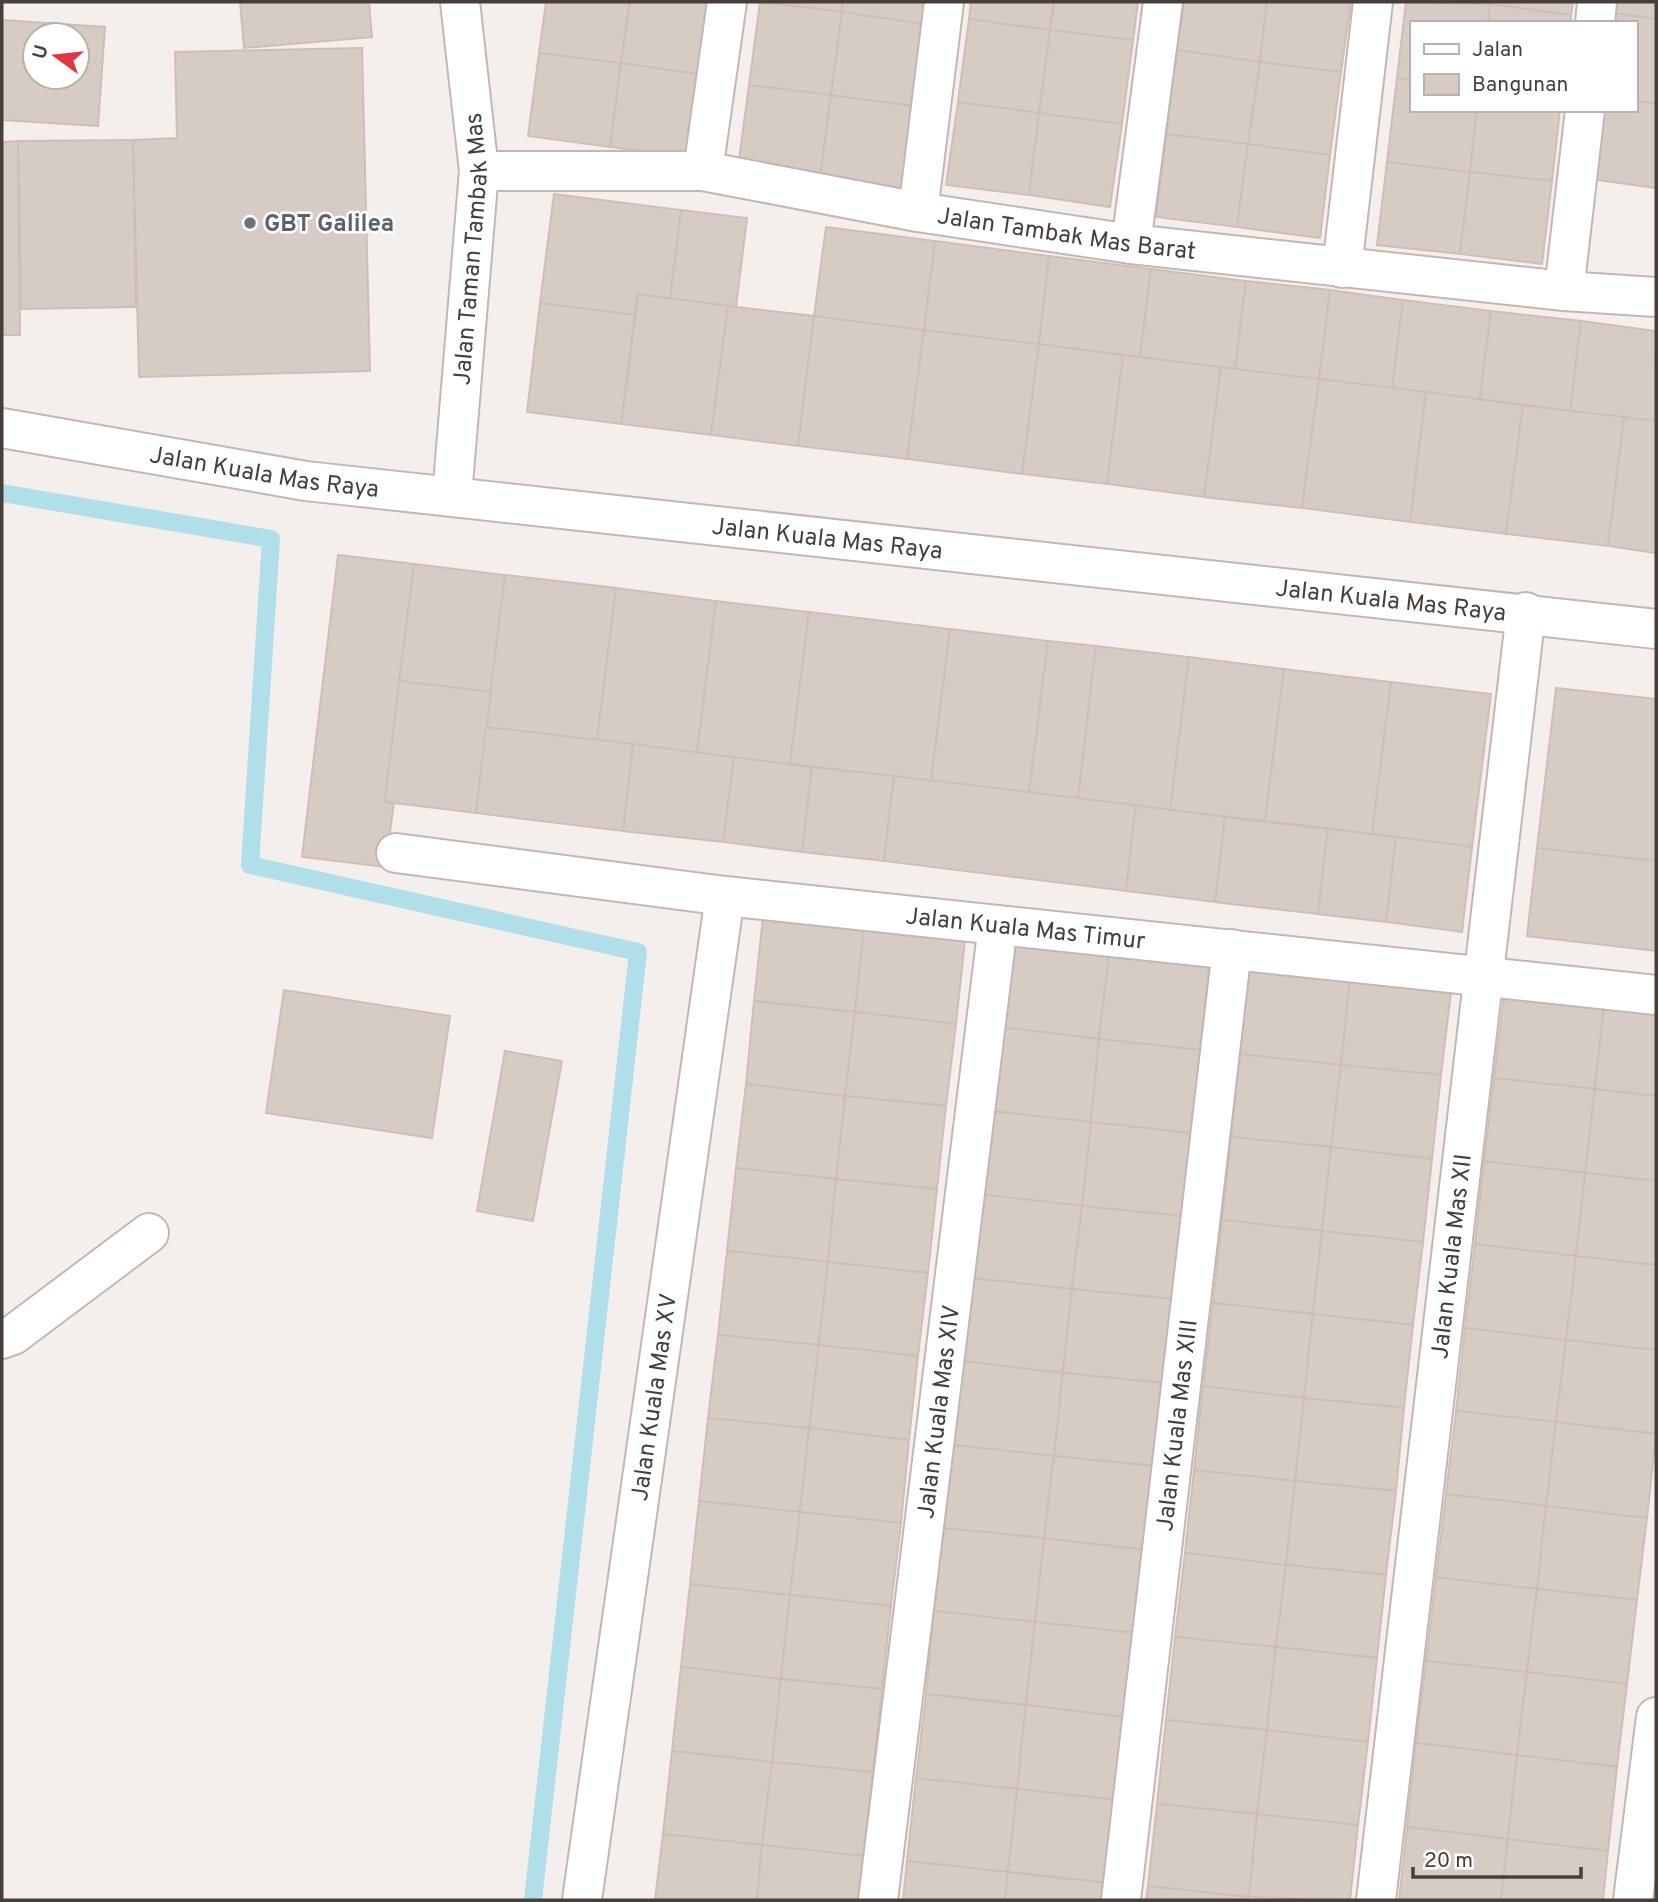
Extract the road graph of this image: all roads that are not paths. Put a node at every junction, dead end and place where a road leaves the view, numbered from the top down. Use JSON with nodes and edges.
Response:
{"nodes":[{"id":1,"x":460,"y":2,"type":"edge"},
{"id":2,"x":480,"y":2,"type":"edge"},
{"id":3,"x":727,"y":2,"type":"edge"},
{"id":4,"x":944,"y":2,"type":"edge"},
{"id":5,"x":1163,"y":2,"type":"edge"},
{"id":6,"x":1373,"y":2,"type":"edge"},
{"id":7,"x":1597,"y":2,"type":"edge"},
{"id":8,"x":1595,"y":21,"type":"edge"},
{"id":9,"x":470,"y":87,"type":"junction"},
{"id":10,"x":1585,"y":112,"type":"edge"},
{"id":11,"x":479,"y":171,"type":"junction"},
{"id":12,"x":704,"y":171,"type":"junction"},
{"id":13,"x":918,"y":212,"type":"junction"},
{"id":14,"x":1131,"y":244,"type":"junction"},
{"id":15,"x":1342,"y":268,"type":"junction"},
{"id":16,"x":1564,"y":291,"type":"junction"},
{"id":17,"x":1656,"y":297,"type":"edge"},
{"id":18,"x":2,"y":428,"type":"edge"},
{"id":19,"x":452,"y":496,"type":"junction"},
{"id":20,"x":1526,"y":612,"type":"junction"},
{"id":21,"x":1656,"y":629,"type":"edge"},
{"id":22,"x":396,"y":853,"type":"dead end"},
{"id":23,"x":725,"y":896,"type":"junction"},
{"id":24,"x":998,"y":925,"type":"junction"},
{"id":25,"x":1232,"y":949,"type":"junction"},
{"id":26,"x":1482,"y":976,"type":"junction"},
{"id":27,"x":1656,"y":995,"type":"edge"},
{"id":28,"x":149,"y":1233,"type":"dead end"},
{"id":29,"x":2,"y":1339,"type":"edge"},
{"id":30,"x":1656,"y":1717,"type":"edge"},
{"id":31,"x":582,"y":1900,"type":"edge"},
{"id":32,"x":878,"y":1900,"type":"edge"},
{"id":33,"x":1121,"y":1900,"type":"edge"},
{"id":34,"x":1376,"y":1900,"type":"edge"},
{"id":35,"x":1633,"y":1900,"type":"edge"}],
"edges":[{"from":1,"to":9,"type":"street","name":"Jalan Taman Tambak Mas"},
{"from":2,"to":9,"type":"street"},
{"from":3,"to":12,"type":"street"},
{"from":4,"to":13,"type":"street"},
{"from":5,"to":14,"type":"street"},
{"from":6,"to":15,"type":"street"},
{"from":7,"to":8,"type":"street"},
{"from":9,"to":11,"type":"street","name":"Jalan Taman Tambak Mas"},
{"from":10,"to":16,"type":"street"},
{"from":11,"to":12,"type":"street","name":"Jalan Tambak Mas Barat"},
{"from":11,"to":19,"type":"street","name":"Jalan Taman Tambak Mas"},
{"from":12,"to":13,"type":"street","name":"Jalan Tambak Mas Barat"},
{"from":13,"to":14,"type":"street","name":"Jalan Tambak Mas Barat"},
{"from":14,"to":15,"type":"street","name":"Jalan Tambak Mas Barat"},
{"from":15,"to":16,"type":"street","name":"Jalan Tambak Mas Barat"},
{"from":16,"to":17,"type":"street","name":"Jalan Tambak Mas Barat"},
{"from":18,"to":19,"type":"street","name":"Jalan Kuala Mas Raya"},
{"from":19,"to":20,"type":"street","name":"Jalan Kuala Mas Raya"},
{"from":20,"to":21,"type":"street","name":"Jalan Kuala Mas Raya"},
{"from":20,"to":26,"type":"street","name":"Jalan Kuala Mas XII"},
{"from":22,"to":23,"type":"street","name":"Jalan Kuala Mas Timur"},
{"from":23,"to":24,"type":"street","name":"Jalan Kuala Mas Timur"},
{"from":23,"to":31,"type":"street","name":"Jalan Kuala Mas XV"},
{"from":24,"to":25,"type":"street","name":"Jalan Kuala Mas Timur"},
{"from":24,"to":32,"type":"street","name":"Jalan Kuala Mas XIV"},
{"from":25,"to":26,"type":"street","name":"Jalan Kuala Mas Timur"},
{"from":25,"to":33,"type":"street","name":"Jalan Kuala Mas XIII"},
{"from":26,"to":27,"type":"street","name":"Jalan Kuala Mas Timur"},
{"from":26,"to":34,"type":"street","name":"Jalan Kuala Mas XII"},
{"from":28,"to":29,"type":"street"},
{"from":30,"to":35,"type":"street"}]}
